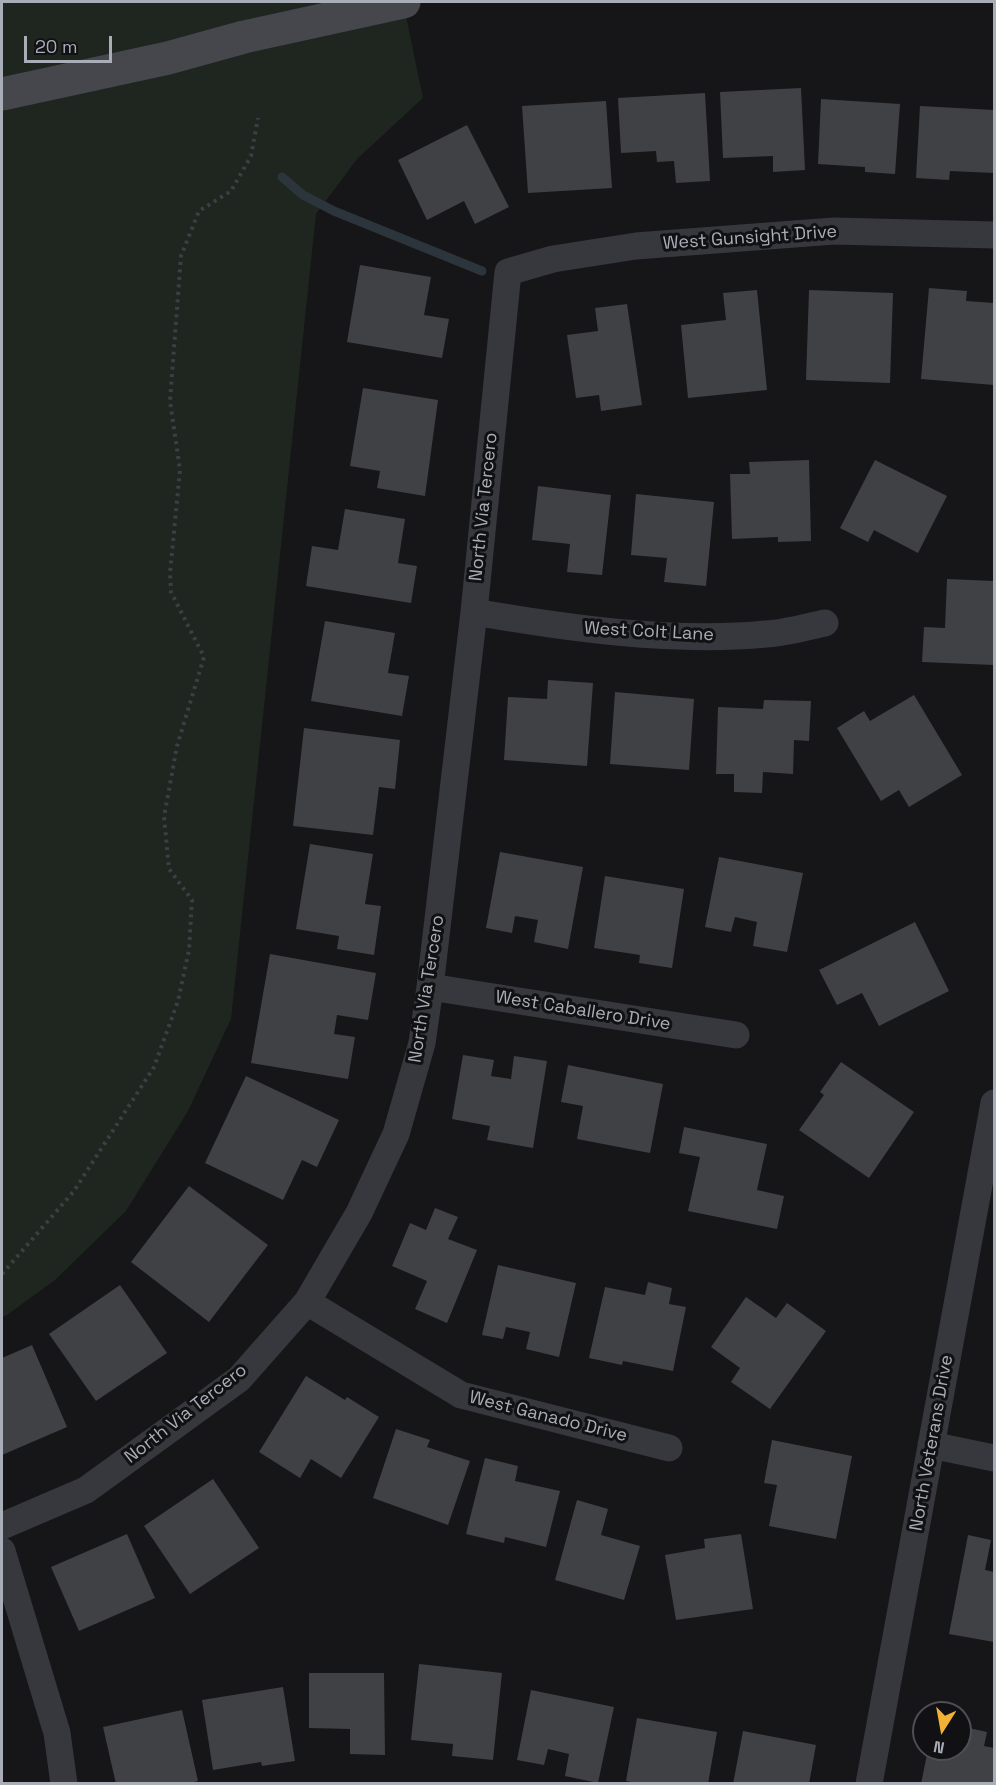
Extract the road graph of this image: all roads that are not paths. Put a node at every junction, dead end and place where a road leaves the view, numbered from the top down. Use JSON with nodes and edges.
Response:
{"nodes":[{"id":1,"x":404,"y":2,"type":"edge"},
{"id":2,"x":2,"y":94,"type":"edge"},
{"id":3,"x":994,"y":235,"type":"edge"},
{"id":4,"x":508,"y":272,"type":"joint"},
{"id":5,"x":474,"y":612,"type":"junction"},
{"id":6,"x":825,"y":623,"type":"dead end"},
{"id":7,"x":430,"y":987,"type":"junction"},
{"id":8,"x":736,"y":1035,"type":"dead end"},
{"id":9,"x":994,"y":1103,"type":"edge"},
{"id":10,"x":307,"y":1302,"type":"junction"},
{"id":11,"x":931,"y":1445,"type":"junction"},
{"id":12,"x":669,"y":1448,"type":"dead end"},
{"id":13,"x":994,"y":1458,"type":"edge"},
{"id":14,"x":2,"y":1526,"type":"edge"},
{"id":15,"x":2,"y":1551,"type":"edge"},
{"id":16,"x":64,"y":1784,"type":"edge"},
{"id":17,"x":869,"y":1784,"type":"edge"}],
"edges":[{"from":1,"to":2,"type":"street"},
{"from":3,"to":4,"type":"street","name":"West Gunsight Drive"},
{"from":4,"to":5,"type":"street","name":"North Via Tercero"},
{"from":5,"to":6,"type":"street","name":"West Colt Lane"},
{"from":5,"to":7,"type":"street","name":"North Via Tercero"},
{"from":7,"to":8,"type":"street","name":"West Caballero Drive"},
{"from":7,"to":10,"type":"street","name":"North Via Tercero"},
{"from":9,"to":11,"type":"street","name":"North Veterans Drive"},
{"from":10,"to":12,"type":"street","name":"West Ganado Drive"},
{"from":10,"to":14,"type":"street","name":"North Via Tercero"},
{"from":11,"to":13,"type":"street"},
{"from":11,"to":17,"type":"street","name":"North Veterans Drive"},
{"from":15,"to":16,"type":"street"}]}
